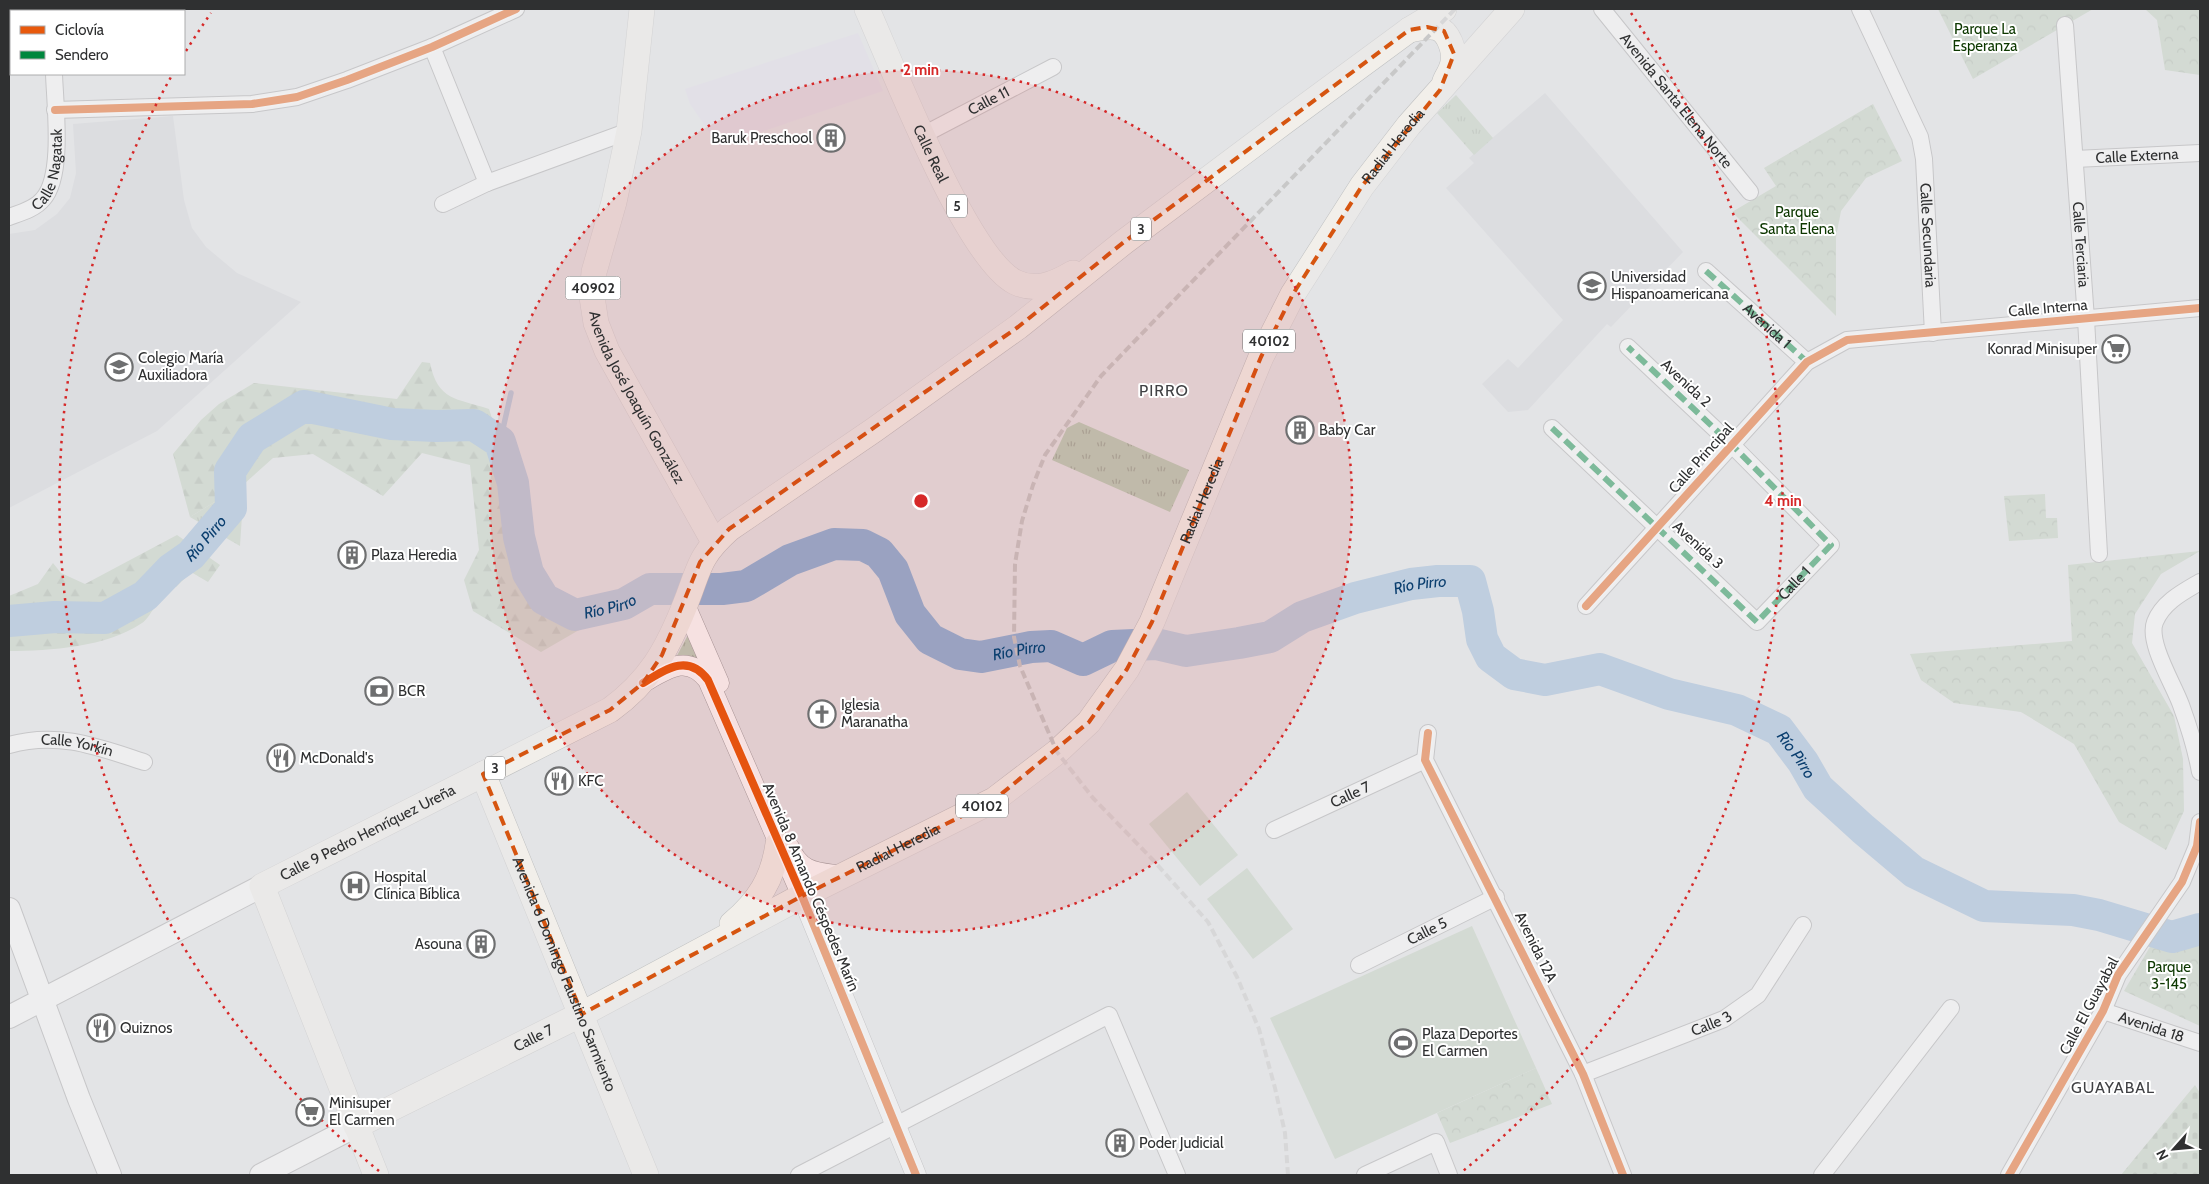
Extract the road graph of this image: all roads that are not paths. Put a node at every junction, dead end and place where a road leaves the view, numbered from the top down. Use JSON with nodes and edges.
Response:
{"nodes":[{"id":1,"x":516,"y":9,"type":"edge"},
{"id":2,"x":642,"y":9,"type":"edge"},
{"id":3,"x":867,"y":9,"type":"edge"},
{"id":4,"x":1444,"y":9,"type":"edge"},
{"id":5,"x":1512,"y":9,"type":"edge"},
{"id":6,"x":1602,"y":9,"type":"edge"},
{"id":7,"x":1860,"y":9,"type":"edge"},
{"id":8,"x":2065,"y":25,"type":"dead end"},
{"id":9,"x":1409,"y":30,"type":"junction"},
{"id":10,"x":432,"y":47,"type":"junction"},
{"id":11,"x":1052,"y":67,"type":"dead end"},
{"id":12,"x":54,"y":75,"type":"edge"},
{"id":13,"x":1440,"y":90,"type":"junction"},
{"id":14,"x":55,"y":110,"type":"junction"},
{"id":15,"x":629,"y":130,"type":"junction"},
{"id":16,"x":923,"y":135,"type":"junction"},
{"id":17,"x":2200,"y":153,"type":"edge"},
{"id":18,"x":2075,"y":159,"type":"junction"},
{"id":19,"x":487,"y":183,"type":"junction"},
{"id":20,"x":1750,"y":192,"type":"dead end"},
{"id":21,"x":443,"y":204,"type":"dead end"},
{"id":22,"x":9,"y":217,"type":"edge"},
{"id":23,"x":1124,"y":242,"type":"junction"},
{"id":24,"x":1706,"y":271,"type":"dead end"},
{"id":25,"x":2200,"y":308,"type":"edge"},
{"id":26,"x":2086,"y":318,"type":"junction"},
{"id":27,"x":1933,"y":333,"type":"junction"},
{"id":28,"x":1847,"y":340,"type":"joint"},
{"id":29,"x":1628,"y":347,"type":"dead end"},
{"id":30,"x":1807,"y":362,"type":"junction"},
{"id":31,"x":1552,"y":428,"type":"dead end"},
{"id":32,"x":1732,"y":445,"type":"junction"},
{"id":33,"x":1658,"y":527,"type":"junction"},
{"id":34,"x":714,"y":542,"type":"junction"},
{"id":35,"x":1831,"y":545,"type":"joint"},
{"id":36,"x":2100,"y":554,"type":"dead end"},
{"id":37,"x":2200,"y":582,"type":"edge"},
{"id":38,"x":686,"y":602,"type":"junction"},
{"id":39,"x":1586,"y":606,"type":"dead end"},
{"id":40,"x":1758,"y":622,"type":"joint"},
{"id":41,"x":643,"y":683,"type":"junction"},
{"id":42,"x":1428,"y":733,"type":"dead end"},
{"id":43,"x":9,"y":745,"type":"edge"},
{"id":44,"x":1425,"y":760,"type":"junction"},
{"id":45,"x":144,"y":762,"type":"dead end"},
{"id":46,"x":2200,"y":772,"type":"edge"},
{"id":47,"x":483,"y":774,"type":"junction"},
{"id":48,"x":2200,"y":822,"type":"edge"},
{"id":49,"x":1274,"y":830,"type":"dead end"},
{"id":50,"x":778,"y":844,"type":"junction"},
{"id":51,"x":843,"y":876,"type":"junction"},
{"id":52,"x":262,"y":886,"type":"junction"},
{"id":53,"x":802,"y":896,"type":"junction"},
{"id":54,"x":1496,"y":897,"type":"junction"},
{"id":55,"x":9,"y":910,"type":"edge"},
{"id":56,"x":1803,"y":925,"type":"dead end"},
{"id":57,"x":708,"y":945,"type":"junction"},
{"id":58,"x":1359,"y":965,"type":"dead end"},
{"id":59,"x":43,"y":999,"type":"junction"},
{"id":60,"x":1951,"y":1008,"type":"dead end"},
{"id":61,"x":2103,"y":1011,"type":"junction"},
{"id":62,"x":582,"y":1014,"type":"junction"},
{"id":63,"x":9,"y":1016,"type":"edge"},
{"id":64,"x":2200,"y":1043,"type":"edge"},
{"id":65,"x":1583,"y":1074,"type":"junction"},
{"id":66,"x":896,"y":1124,"type":"junction"},
{"id":67,"x":356,"y":1126,"type":"junction"},
{"id":68,"x":110,"y":1175,"type":"edge"},
{"id":69,"x":261,"y":1175,"type":"edge"},
{"id":70,"x":376,"y":1175,"type":"edge"},
{"id":71,"x":646,"y":1175,"type":"edge"},
{"id":72,"x":799,"y":1175,"type":"edge"},
{"id":73,"x":916,"y":1175,"type":"edge"},
{"id":74,"x":1177,"y":1175,"type":"edge"},
{"id":75,"x":1364,"y":1175,"type":"edge"},
{"id":76,"x":1449,"y":1175,"type":"edge"},
{"id":77,"x":1623,"y":1175,"type":"edge"},
{"id":78,"x":1822,"y":1175,"type":"edge"},
{"id":79,"x":2009,"y":1175,"type":"edge"}],
"edges":[{"from":1,"to":10,"type":"street"},
{"from":2,"to":15,"type":"main road","name":"Avenida José Joaquín González","number":"40902"},
{"from":3,"to":16,"type":"main road","name":"Calle Real","number":"5"},
{"from":4,"to":9,"type":"main road","number":"3"},
{"from":5,"to":13,"type":"main road","name":"Radial Heredia","number":"40102"},
{"from":6,"to":20,"type":"street","name":"Avenida Santa Elena Norte"},
{"from":7,"to":27,"type":"street","name":"Calle Secundaria"},
{"from":8,"to":18,"type":"street","name":"Calle Terciaria"},
{"from":9,"to":13,"type":"main road"},
{"from":9,"to":23,"type":"main road","number":"3"},
{"from":10,"to":14,"type":"street"},
{"from":10,"to":19,"type":"street"},
{"from":11,"to":16,"type":"street","name":"Calle 11"},
{"from":12,"to":14,"type":"street","name":"Calle Nagatak"},
{"from":13,"to":51,"type":"main road","name":"Radial Heredia","number":"40102"},
{"from":14,"to":22,"type":"street","name":"Calle Nagatak"},
{"from":15,"to":19,"type":"street"},
{"from":15,"to":34,"type":"main road","name":"Avenida José Joaquín González","number":"40902"},
{"from":16,"to":23,"type":"main road","name":"Calle Real","number":"5"},
{"from":17,"to":18,"type":"street","name":"Calle Externa"},
{"from":18,"to":26,"type":"street","name":"Calle Terciaria"},
{"from":19,"to":21,"type":"street"},
{"from":23,"to":34,"type":"main road","number":"3"},
{"from":24,"to":30,"type":"street","name":"Avenida 1"},
{"from":25,"to":26,"type":"street","name":"Calle Interna"},
{"from":26,"to":27,"type":"street","name":"Calle Interna"},
{"from":26,"to":36,"type":"street","name":"Calle Terciaria"},
{"from":27,"to":28,"type":"street","name":"Calle Interna"},
{"from":28,"to":30,"type":"street","name":"Calle Principal"},
{"from":29,"to":32,"type":"street","name":"Avenida 2"},
{"from":30,"to":32,"type":"street","name":"Calle Principal"},
{"from":31,"to":33,"type":"street","name":"Avenida 3"},
{"from":32,"to":33,"type":"street","name":"Calle Principal"},
{"from":32,"to":35,"type":"street","name":"Avenida 2"},
{"from":33,"to":39,"type":"street","name":"Calle Principal"},
{"from":33,"to":40,"type":"street","name":"Avenida 3"},
{"from":34,"to":38,"type":"main road","number":"3"},
{"from":35,"to":40,"type":"street","name":"Calle 1"},
{"from":37,"to":46,"type":"street"},
{"from":38,"to":41,"type":"main road","name":"Calle 9 Pedro Henríquez Ureña","number":"3"},
{"from":38,"to":51,"type":"street","name":"Avenida 8 Amando Céspedes Marín"},
{"from":41,"to":47,"type":"main road","name":"Calle 9 Pedro Henríquez Ureña","number":"3"},
{"from":41,"to":50,"type":"street","name":"Avenida 8 Amando Céspedes Marín"},
{"from":42,"to":44,"type":"street"},
{"from":43,"to":45,"type":"street","name":"Calle Yorkín"},
{"from":44,"to":49,"type":"street","name":"Calle 7"},
{"from":44,"to":54,"type":"street","name":"Avenida 12A"},
{"from":47,"to":52,"type":"main road","name":"Calle 9 Pedro Henríquez Ureña","number":"3"},
{"from":47,"to":62,"type":"main road","name":"Avenida 6 Domingo Faustino Sarmiento","number":"3"},
{"from":48,"to":61,"type":"street","name":"Calle El Guayabal"},
{"from":50,"to":53,"type":"street","name":"Avenida 8 Amando Céspedes Marín"},
{"from":50,"to":57,"type":"main road"},
{"from":51,"to":53,"type":"main road","name":"Radial Heredia","number":"40102"},
{"from":52,"to":59,"type":"main road","name":"Calle 9 Pedro Henríquez Ureña"},
{"from":52,"to":67,"type":"main road"},
{"from":53,"to":57,"type":"main road","name":"Calle 7"},
{"from":53,"to":66,"type":"street","name":"Avenida 8 Amando Céspedes Marín"},
{"from":54,"to":58,"type":"street","name":"Calle 5"},
{"from":54,"to":65,"type":"street","name":"Avenida 12A"},
{"from":55,"to":59,"type":"main road"},
{"from":56,"to":65,"type":"street","name":"Calle 3"},
{"from":57,"to":62,"type":"main road","name":"Calle 7"},
{"from":59,"to":63,"type":"main road","name":"Calle 9 Pedro Henríquez Ureña"},
{"from":59,"to":68,"type":"main road"},
{"from":60,"to":78,"type":"street"},
{"from":61,"to":64,"type":"street","name":"Avenida 18"},
{"from":61,"to":79,"type":"street","name":"Calle El Guayabal"},
{"from":62,"to":67,"type":"main road","name":"Calle 7"},
{"from":62,"to":71,"type":"main road","name":"Avenida 6 Domingo Faustino Sarmiento","number":"3"},
{"from":65,"to":77,"type":"street","name":"Avenida 12A"},
{"from":66,"to":72,"type":"street"},
{"from":66,"to":73,"type":"street","name":"Avenida 8 Amando Céspedes Marín"},
{"from":66,"to":74,"type":"street"},
{"from":67,"to":69,"type":"main road","name":"Calle 7"},
{"from":67,"to":70,"type":"main road"},
{"from":75,"to":76,"type":"street"}]}
